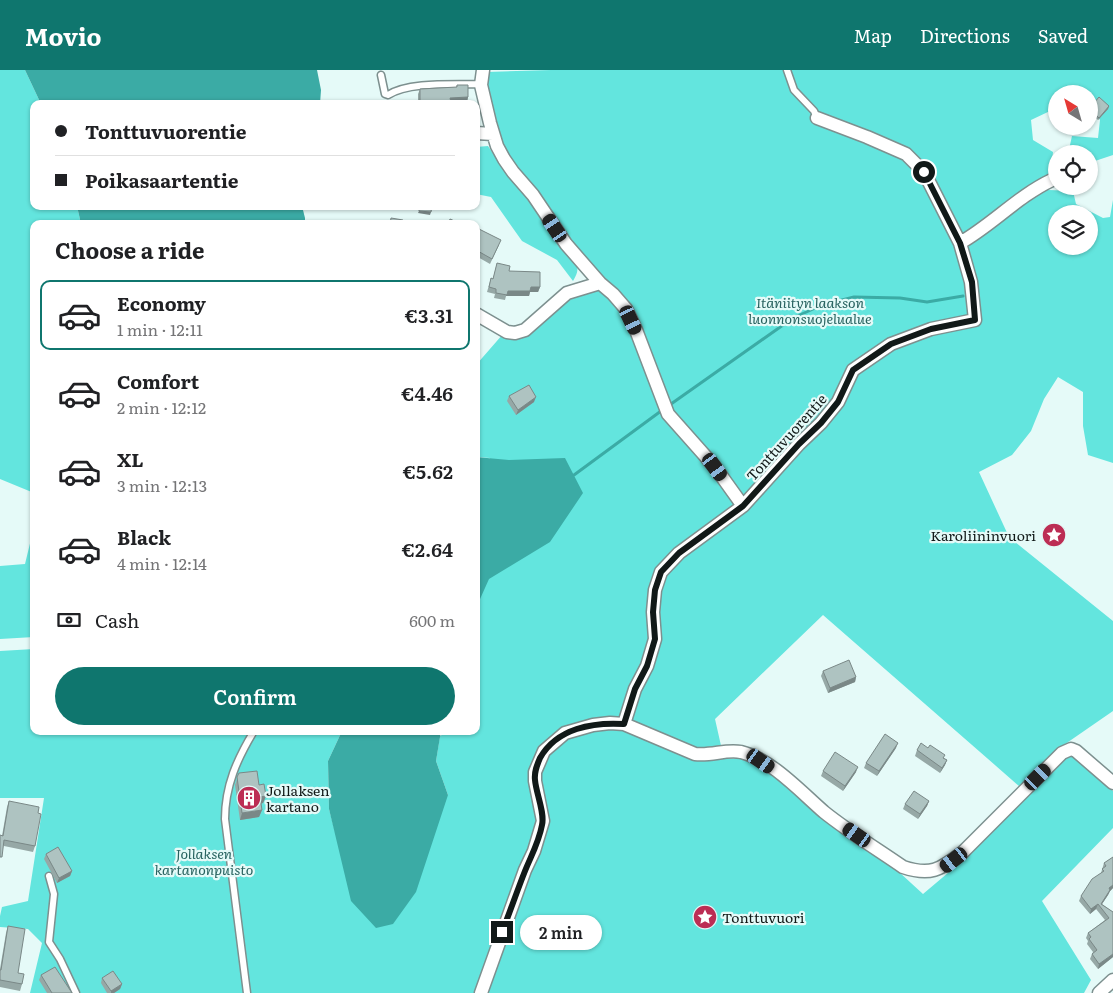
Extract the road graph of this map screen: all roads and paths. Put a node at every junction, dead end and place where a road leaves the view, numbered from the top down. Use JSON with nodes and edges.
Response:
{"nodes":[{"id":1,"x":483,"y":70,"type":"edge"},
{"id":2,"x":787,"y":70,"type":"edge"},
{"id":3,"x":381,"y":75,"type":"dead end"},
{"id":4,"x":481,"y":84,"type":"junction"},
{"id":5,"x":817,"y":118,"type":"joint"},
{"id":6,"x":480,"y":133,"type":"edge"},
{"id":7,"x":493,"y":134,"type":"junction"},
{"id":8,"x":1048,"y":182,"type":"edge"},
{"id":9,"x":960,"y":243,"type":"junction"},
{"id":10,"x":600,"y":283,"type":"junction"},
{"id":11,"x":480,"y":316,"type":"edge"},
{"id":12,"x":743,"y":506,"type":"junction"},
{"id":13,"x":624,"y":724,"type":"junction"},
{"id":14,"x":252,"y":735,"type":"edge"},
{"id":15,"x":1113,"y":783,"type":"edge"},
{"id":16,"x":49,"y":876,"type":"dead end"},
{"id":17,"x":1113,"y":980,"type":"edge"},
{"id":18,"x":76,"y":993,"type":"edge"},
{"id":19,"x":247,"y":993,"type":"edge"},
{"id":20,"x":480,"y":993,"type":"edge"},
{"id":21,"x":1099,"y":993,"type":"edge"}],
"edges":[{"from":1,"to":4,"type":"street"},
{"from":2,"to":5,"type":"lane"},
{"from":3,"to":4,"type":"lane"},
{"from":4,"to":7,"type":"street"},
{"from":5,"to":9,"type":"street"},
{"from":6,"to":7,"type":"street"},
{"from":7,"to":10,"type":"street"},
{"from":8,"to":9,"type":"street"},
{"from":9,"to":12,"type":"street","name":"Tonttuvuorentie"},
{"from":10,"to":11,"type":"street"},
{"from":10,"to":12,"type":"street"},
{"from":12,"to":13,"type":"street","name":"Tonttuvuorentie"},
{"from":13,"to":15,"type":"street"},
{"from":13,"to":20,"type":"street"},
{"from":14,"to":19,"type":"lane"},
{"from":16,"to":18,"type":"lane"},
{"from":17,"to":21,"type":"street"}]}
